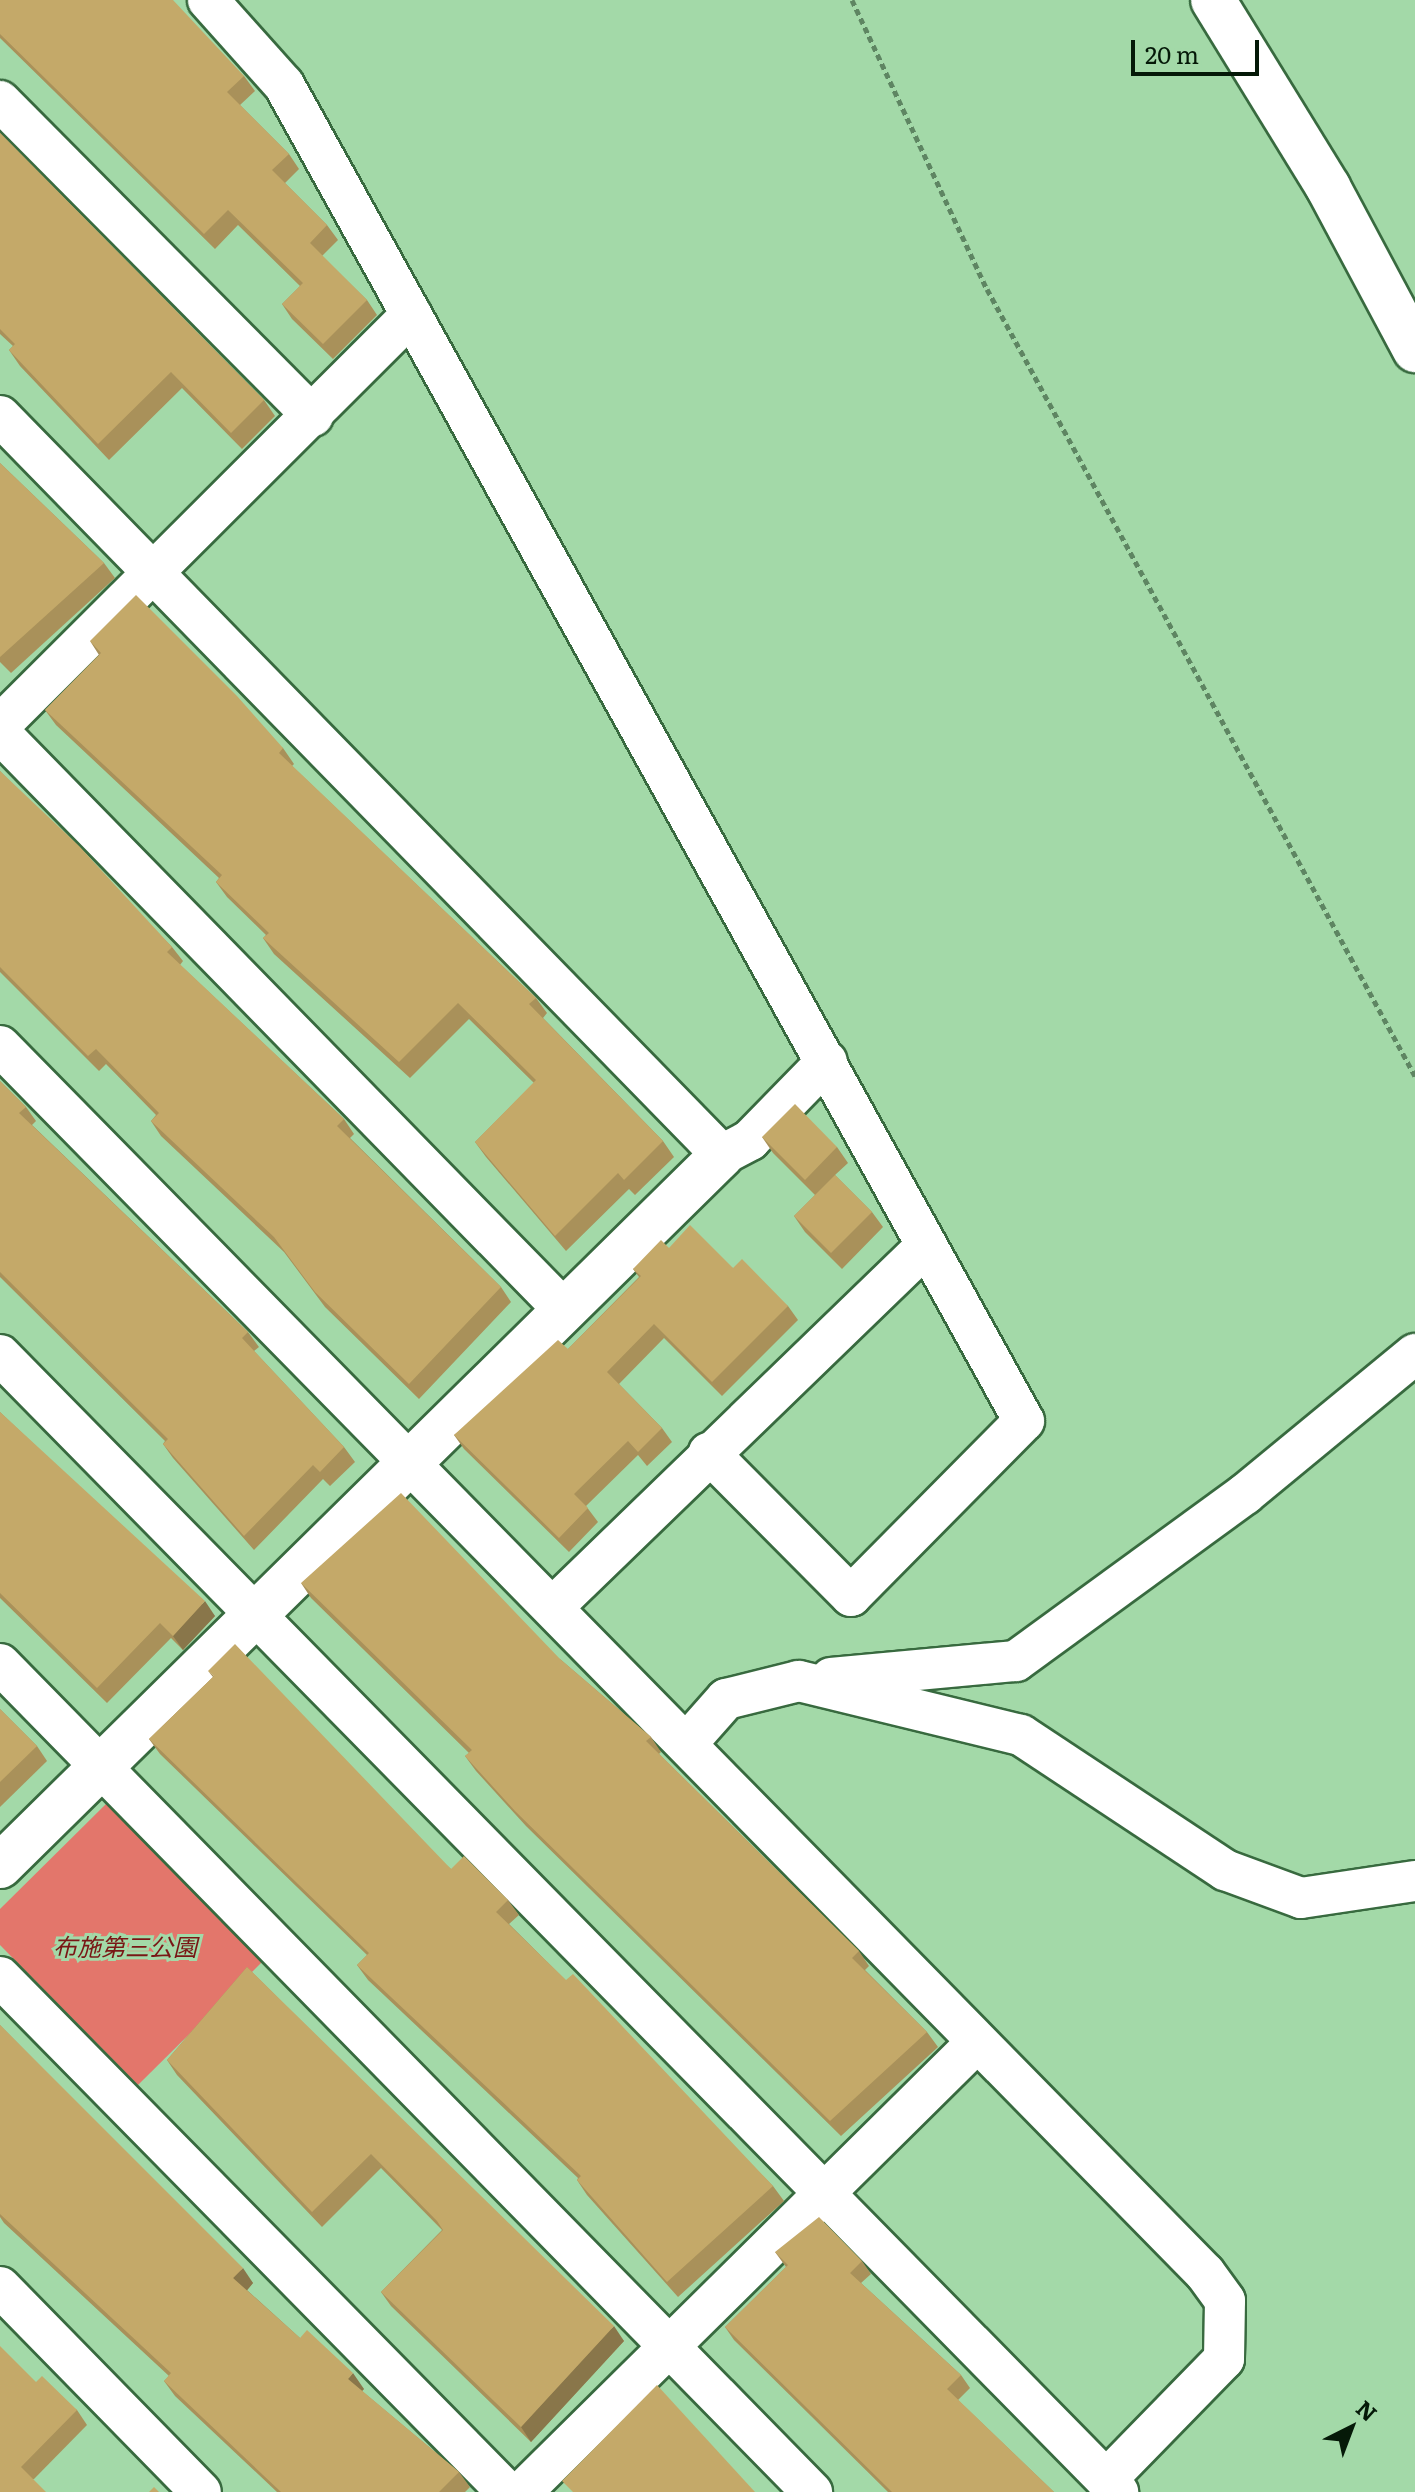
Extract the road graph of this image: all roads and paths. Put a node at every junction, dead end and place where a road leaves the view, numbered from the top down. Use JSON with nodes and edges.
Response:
{"nodes":[{"id":1,"x":208,"y":0,"type":"edge"},
{"id":2,"x":852,"y":0,"type":"edge"},
{"id":3,"x":1213,"y":0,"type":"edge"},
{"id":4,"x":0,"y":101,"type":"edge"},
{"id":5,"x":411,"y":315,"type":"junction"},
{"id":6,"x":1415,"y":350,"type":"edge"},
{"id":7,"x":0,"y":416,"type":"edge"},
{"id":8,"x":313,"y":416,"type":"junction"},
{"id":9,"x":156,"y":572,"type":"junction"},
{"id":10,"x":0,"y":725,"type":"edge"},
{"id":11,"x":0,"y":733,"type":"edge"},
{"id":12,"x":0,"y":1046,"type":"edge"},
{"id":13,"x":827,"y":1061,"type":"junction"},
{"id":14,"x":1415,"y":1076,"type":"edge"},
{"id":15,"x":722,"y":1155,"type":"junction"},
{"id":16,"x":927,"y":1245,"type":"junction"},
{"id":17,"x":564,"y":1310,"type":"junction"},
{"id":18,"x":1415,"y":1354,"type":"edge"},
{"id":19,"x":0,"y":1355,"type":"edge"},
{"id":20,"x":709,"y":1453,"type":"junction"},
{"id":21,"x":409,"y":1463,"type":"junction"},
{"id":22,"x":553,"y":1607,"type":"junction"},
{"id":23,"x":256,"y":1613,"type":"junction"},
{"id":24,"x":0,"y":1664,"type":"edge"},
{"id":25,"x":799,"y":1681,"type":"junction"},
{"id":26,"x":688,"y":1742,"type":"junction"},
{"id":27,"x":100,"y":1766,"type":"junction"},
{"id":28,"x":0,"y":1866,"type":"edge"},
{"id":29,"x":1415,"y":1881,"type":"edge"},
{"id":30,"x":0,"y":1977,"type":"edge"},
{"id":31,"x":977,"y":2042,"type":"junction"},
{"id":32,"x":824,"y":2193,"type":"junction"},
{"id":33,"x":0,"y":2287,"type":"edge"},
{"id":34,"x":670,"y":2347,"type":"junction"},
{"id":35,"x":1112,"y":2486,"type":"edge"},
{"id":36,"x":201,"y":2492,"type":"edge"},
{"id":37,"x":507,"y":2492,"type":"edge"},
{"id":38,"x":522,"y":2492,"type":"edge"},
{"id":39,"x":812,"y":2492,"type":"edge"}],
"edges":[{"from":1,"to":5,"type":"street"},
{"from":2,"to":14,"type":"path"},
{"from":3,"to":6,"type":"street"},
{"from":4,"to":8,"type":"street"},
{"from":5,"to":8,"type":"street"},
{"from":5,"to":13,"type":"street"},
{"from":7,"to":9,"type":"street"},
{"from":8,"to":9,"type":"street"},
{"from":9,"to":10,"type":"street"},
{"from":9,"to":15,"type":"street"},
{"from":11,"to":17,"type":"street"},
{"from":12,"to":21,"type":"street"},
{"from":13,"to":15,"type":"street"},
{"from":13,"to":16,"type":"street"},
{"from":15,"to":17,"type":"street"},
{"from":16,"to":20,"type":"street"},
{"from":16,"to":20,"type":"street"},
{"from":17,"to":21,"type":"street"},
{"from":18,"to":25,"type":"street"},
{"from":19,"to":23,"type":"street"},
{"from":20,"to":22,"type":"street"},
{"from":21,"to":22,"type":"street"},
{"from":21,"to":23,"type":"street"},
{"from":22,"to":26,"type":"street"},
{"from":23,"to":27,"type":"street"},
{"from":23,"to":32,"type":"street"},
{"from":24,"to":27,"type":"street"},
{"from":25,"to":26,"type":"street"},
{"from":25,"to":29,"type":"street"},
{"from":26,"to":31,"type":"street"},
{"from":27,"to":28,"type":"street"},
{"from":27,"to":34,"type":"street"},
{"from":30,"to":37,"type":"street"},
{"from":31,"to":32,"type":"street"},
{"from":31,"to":35,"type":"street"},
{"from":32,"to":34,"type":"street"},
{"from":32,"to":35,"type":"street"},
{"from":33,"to":36,"type":"street"},
{"from":34,"to":38,"type":"street"},
{"from":34,"to":39,"type":"street"}]}
